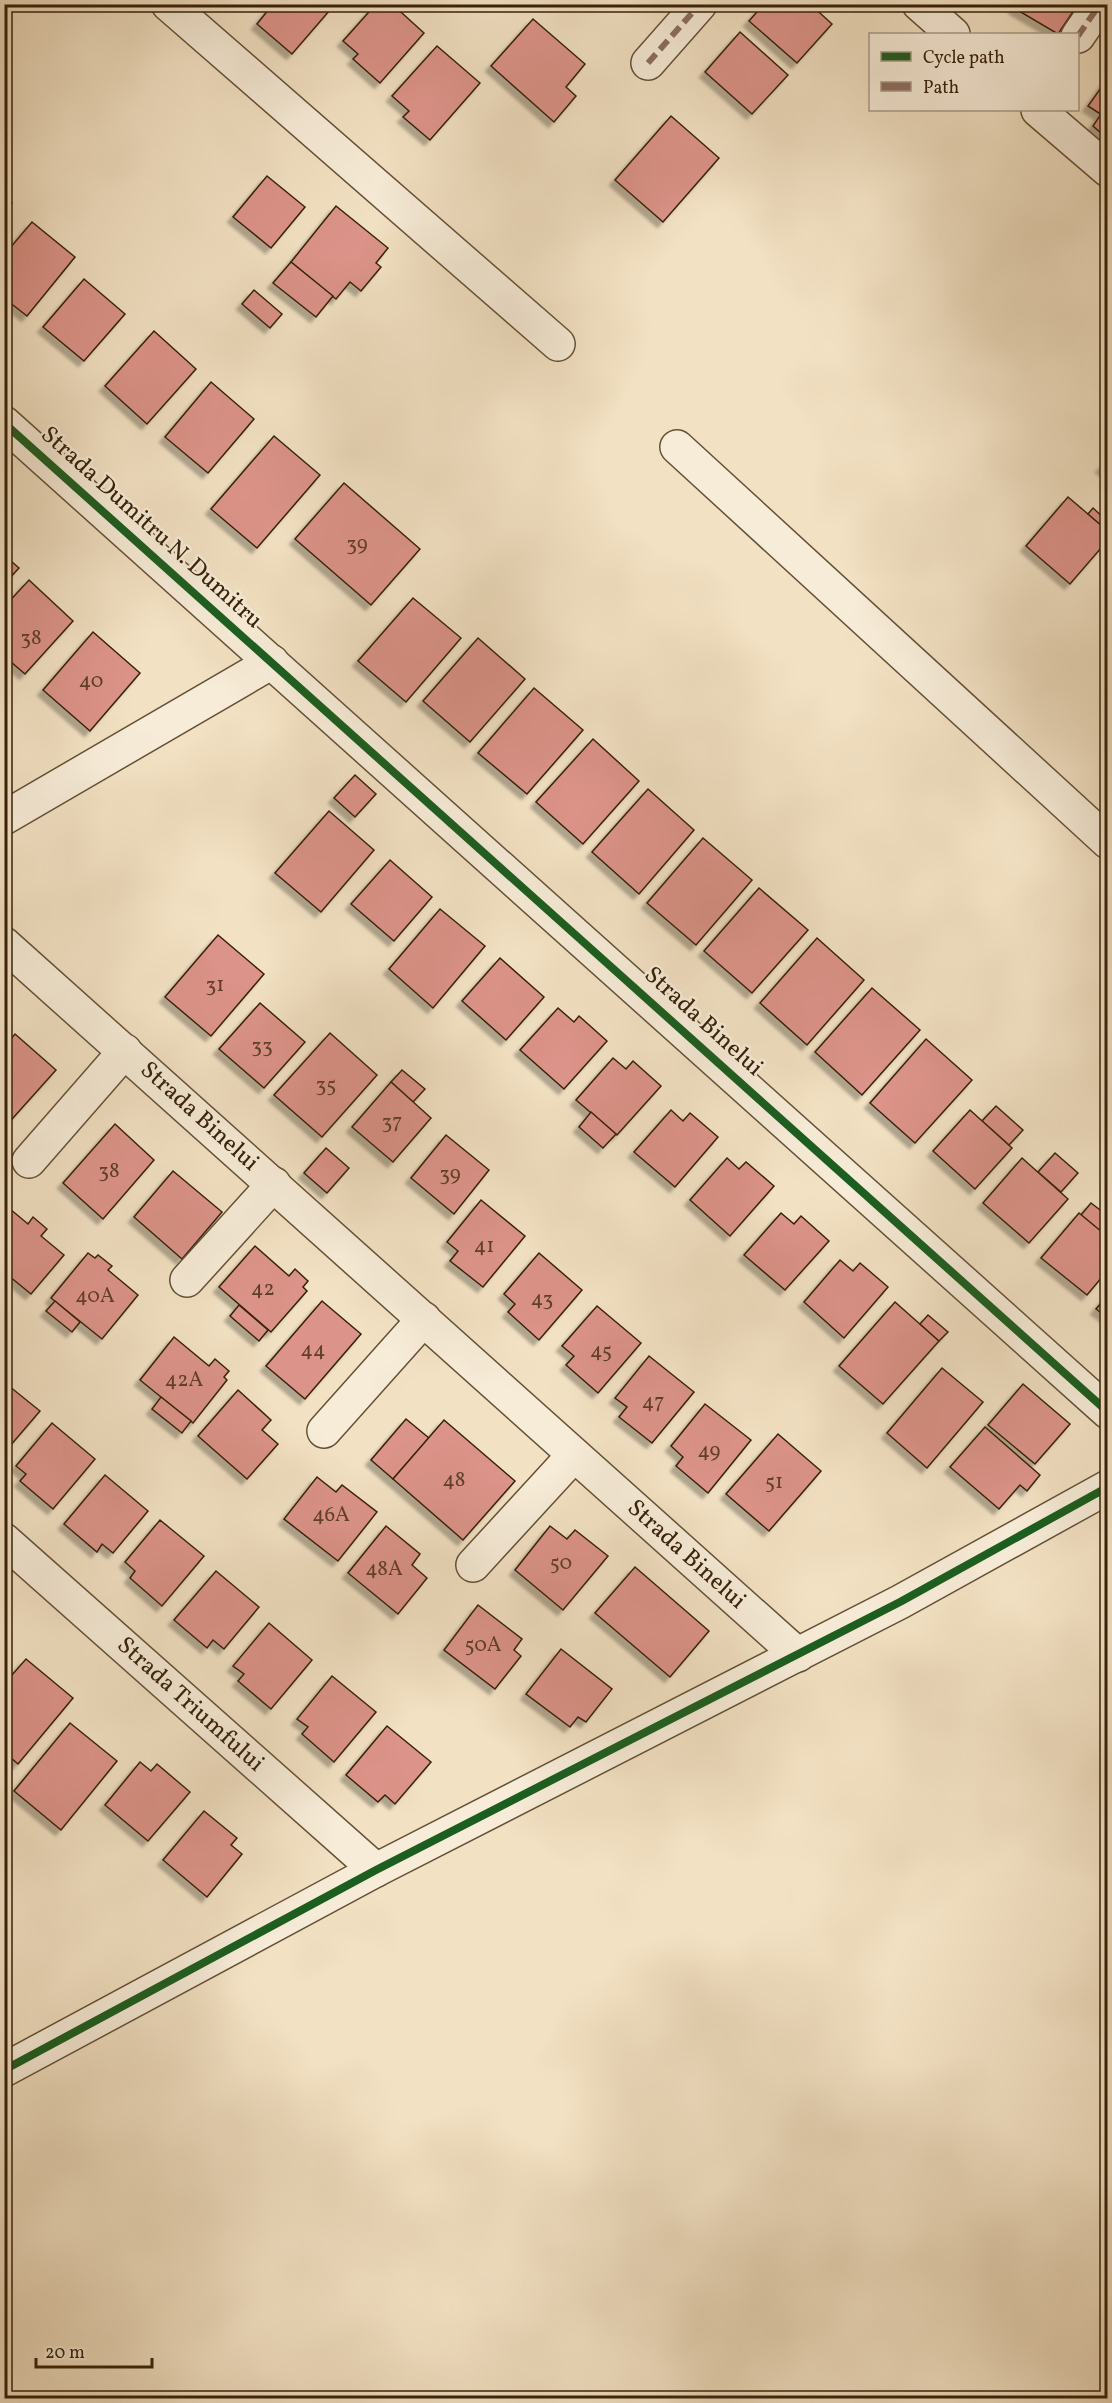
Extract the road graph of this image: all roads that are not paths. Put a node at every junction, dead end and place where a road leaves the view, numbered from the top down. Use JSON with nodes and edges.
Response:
{"nodes":[{"id":1,"x":168,"y":4,"type":"edge"},
{"id":2,"x":700,"y":4,"type":"edge"},
{"id":3,"x":919,"y":4,"type":"edge"},
{"id":4,"x":1100,"y":4,"type":"edge"},
{"id":5,"x":952,"y":33,"type":"edge"},
{"id":6,"x":1079,"y":33,"type":"edge"},
{"id":7,"x":648,"y":63,"type":"dead end"},
{"id":8,"x":1039,"y":111,"type":"edge"},
{"id":9,"x":1107,"y":171,"type":"edge"},
{"id":10,"x":558,"y":344,"type":"dead end"},
{"id":11,"x":4,"y":423,"type":"edge"},
{"id":12,"x":677,"y":447,"type":"dead end"},
{"id":13,"x":272,"y":662,"type":"junction"},
{"id":14,"x":4,"y":818,"type":"edge"},
{"id":15,"x":1107,"y":842,"type":"edge"},
{"id":16,"x":4,"y":944,"type":"edge"},
{"id":17,"x":125,"y":1050,"type":"junction"},
{"id":18,"x":29,"y":1161,"type":"dead end"},
{"id":19,"x":274,"y":1184,"type":"junction"},
{"id":20,"x":187,"y":1280,"type":"dead end"},
{"id":21,"x":424,"y":1319,"type":"junction"},
{"id":22,"x":1107,"y":1412,"type":"edge"},
{"id":23,"x":324,"y":1431,"type":"dead end"},
{"id":24,"x":574,"y":1455,"type":"junction"},
{"id":25,"x":1107,"y":1487,"type":"edge"},
{"id":26,"x":4,"y":1540,"type":"edge"},
{"id":27,"x":473,"y":1566,"type":"dead end"},
{"id":28,"x":798,"y":1654,"type":"junction"},
{"id":29,"x":376,"y":1870,"type":"junction"},
{"id":30,"x":4,"y":2070,"type":"edge"}],
"edges":[{"from":1,"to":10,"type":"street"},
{"from":2,"to":7,"type":"street"},
{"from":3,"to":5,"type":"street"},
{"from":4,"to":6,"type":"street"},
{"from":8,"to":9,"type":"street"},
{"from":11,"to":13,"type":"street","name":"Strada Dumitru N. Dumitru"},
{"from":12,"to":15,"type":"street"},
{"from":13,"to":14,"type":"street","name":"Strada Dumitru N. Dumitru"},
{"from":13,"to":22,"type":"street","name":"Strada Binelui"},
{"from":16,"to":17,"type":"street","name":"Strada Binelui"},
{"from":17,"to":18,"type":"street","name":"Strada Binelui"},
{"from":17,"to":19,"type":"street","name":"Strada Binelui"},
{"from":19,"to":20,"type":"street","name":"Strada Binelui"},
{"from":19,"to":21,"type":"street","name":"Strada Binelui"},
{"from":21,"to":23,"type":"street"},
{"from":21,"to":24,"type":"street","name":"Strada Binelui"},
{"from":24,"to":27,"type":"street"},
{"from":24,"to":28,"type":"street","name":"Strada Binelui"},
{"from":25,"to":28,"type":"street"},
{"from":26,"to":29,"type":"street","name":"Strada Triumfului"},
{"from":28,"to":29,"type":"street"},
{"from":29,"to":30,"type":"street"}]}
